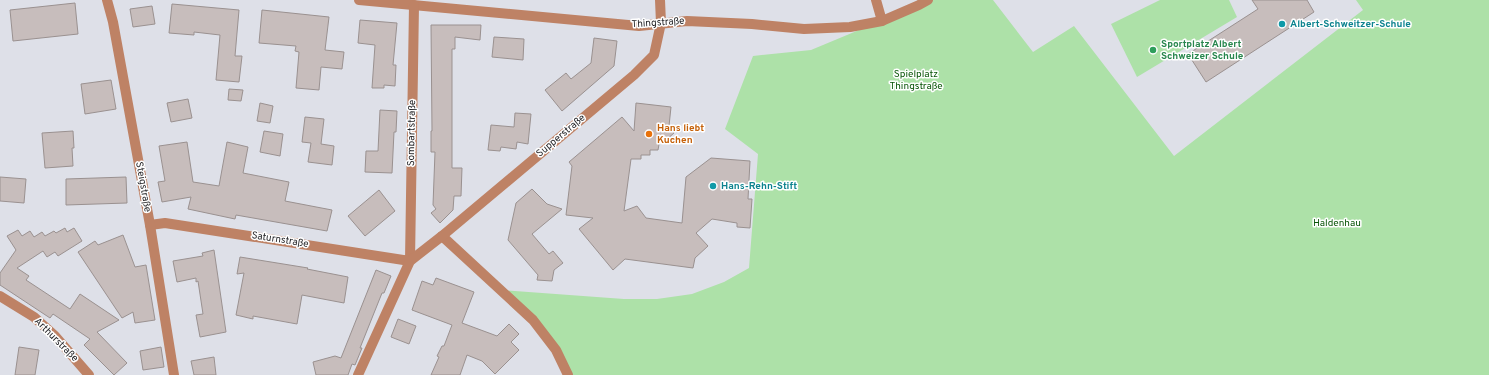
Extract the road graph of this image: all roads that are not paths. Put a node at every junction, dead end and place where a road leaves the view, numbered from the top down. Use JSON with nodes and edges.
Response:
{"nodes":[{"id":1,"x":107,"y":0,"type":"edge"},
{"id":2,"x":359,"y":0,"type":"edge"},
{"id":3,"x":660,"y":0,"type":"edge"},
{"id":4,"x":876,"y":0,"type":"edge"},
{"id":5,"x":928,"y":0,"type":"edge"},
{"id":6,"x":430,"y":3,"type":"edge"},
{"id":7,"x":414,"y":5,"type":"junction"},
{"id":8,"x":882,"y":21,"type":"junction"},
{"id":9,"x":661,"y":23,"type":"junction"},
{"id":10,"x":150,"y":225,"type":"junction"},
{"id":11,"x":442,"y":236,"type":"junction"},
{"id":12,"x":410,"y":261,"type":"junction"},
{"id":13,"x":0,"y":296,"type":"edge"},
{"id":14,"x":89,"y":375,"type":"edge"},
{"id":15,"x":174,"y":375,"type":"edge"},
{"id":16,"x":358,"y":375,"type":"edge"},
{"id":17,"x":568,"y":375,"type":"edge"}],
"edges":[{"from":1,"to":10,"type":"street","name":"Steigstraße"},
{"from":2,"to":7,"type":"street","name":"Thingstraße"},
{"from":3,"to":9,"type":"street","name":"Supperstraße"},
{"from":4,"to":8,"type":"street"},
{"from":5,"to":8,"type":"street","name":"Thingstraße"},
{"from":6,"to":7,"type":"street","name":"Thingstraße"},
{"from":6,"to":9,"type":"street","name":"Thingstraße"},
{"from":7,"to":12,"type":"street","name":"Sombartstraße"},
{"from":8,"to":9,"type":"street","name":"Thingstraße"},
{"from":9,"to":11,"type":"street","name":"Supperstraße"},
{"from":10,"to":12,"type":"street","name":"Saturnstraße"},
{"from":10,"to":15,"type":"street","name":"Steigstraße"},
{"from":11,"to":12,"type":"street","name":"Supperstraße"},
{"from":11,"to":17,"type":"street"},
{"from":12,"to":16,"type":"street","name":"Supperstraße"},
{"from":13,"to":14,"type":"street","name":"Arthurstraße"}]}
